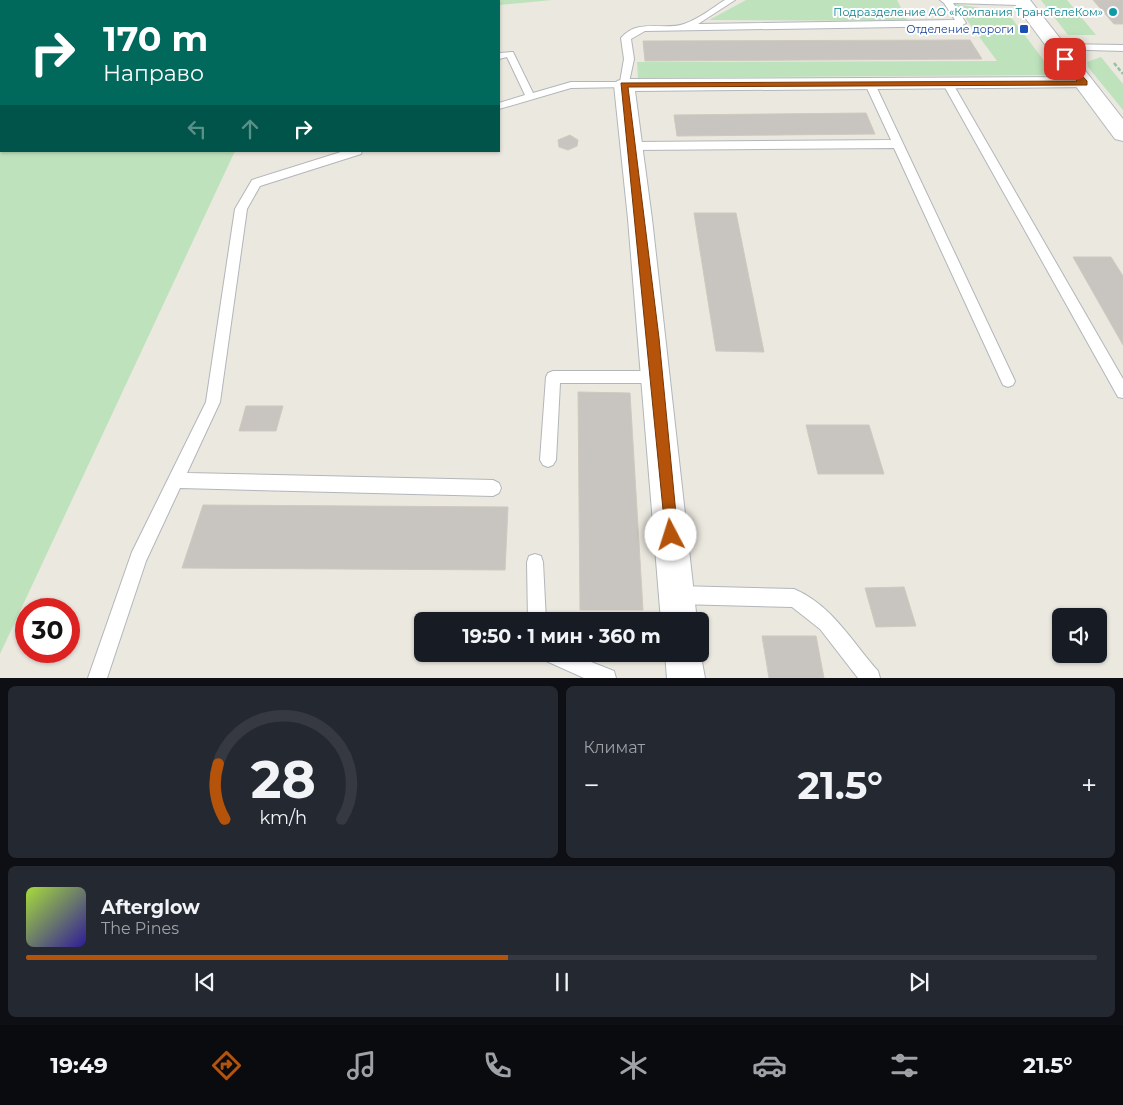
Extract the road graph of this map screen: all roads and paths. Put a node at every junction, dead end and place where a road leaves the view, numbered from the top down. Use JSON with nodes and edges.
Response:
{"nodes":[{"id":1,"x":730,"y":0,"type":"edge"},
{"id":2,"x":946,"y":0,"type":"edge"},
{"id":3,"x":1022,"y":1,"type":"edge"},
{"id":4,"x":684,"y":27,"type":"junction"},
{"id":5,"x":1056,"y":47,"type":"junction"},
{"id":6,"x":1123,"y":48,"type":"edge"},
{"id":7,"x":500,"y":56,"type":"edge"},
{"id":8,"x":1084,"y":83,"type":"junction"},
{"id":9,"x":870,"y":84,"type":"junction"},
{"id":10,"x":948,"y":84,"type":"junction"},
{"id":11,"x":624,"y":85,"type":"junction"},
{"id":12,"x":530,"y":96,"type":"junction"},
{"id":13,"x":500,"y":106,"type":"edge"},
{"id":14,"x":1123,"y":134,"type":"edge"},
{"id":15,"x":898,"y":144,"type":"junction"},
{"id":16,"x":633,"y":146,"type":"junction"},
{"id":17,"x":351,"y":152,"type":"edge"},
{"id":18,"x":315,"y":158,"type":"edge"},
{"id":19,"x":657,"y":377,"type":"junction"},
{"id":20,"x":1008,"y":380,"type":"dead end"},
{"id":21,"x":1123,"y":392,"type":"edge"},
{"id":22,"x":548,"y":460,"type":"dead end"},
{"id":23,"x":177,"y":480,"type":"junction"},
{"id":24,"x":493,"y":488,"type":"dead end"},
{"id":25,"x":535,"y":562,"type":"dead end"},
{"id":26,"x":678,"y":608,"type":"edge"},
{"id":27,"x":537,"y":612,"type":"edge"},
{"id":28,"x":569,"y":662,"type":"edge"},
{"id":29,"x":684,"y":662,"type":"edge"},
{"id":30,"x":97,"y":678,"type":"edge"},
{"id":31,"x":607,"y":678,"type":"edge"},
{"id":32,"x":686,"y":678,"type":"edge"},
{"id":33,"x":871,"y":678,"type":"edge"}],
"edges":[{"from":1,"to":4,"type":"lane"},
{"from":2,"to":3,"type":"lane"},
{"from":2,"to":4,"type":"lane"},
{"from":3,"to":5,"type":"street"},
{"from":4,"to":11,"type":"lane"},
{"from":5,"to":6,"type":"lane"},
{"from":5,"to":8,"type":"street"},
{"from":7,"to":12,"type":"lane"},
{"from":8,"to":10,"type":"street"},
{"from":8,"to":14,"type":"street"},
{"from":9,"to":10,"type":"street"},
{"from":9,"to":11,"type":"street"},
{"from":9,"to":15,"type":"lane"},
{"from":10,"to":21,"type":"lane"},
{"from":11,"to":12,"type":"lane"},
{"from":11,"to":16,"type":"street"},
{"from":12,"to":13,"type":"lane"},
{"from":15,"to":16,"type":"lane"},
{"from":15,"to":20,"type":"lane"},
{"from":16,"to":19,"type":"street"},
{"from":17,"to":18,"type":"lane"},
{"from":18,"to":23,"type":"lane"},
{"from":19,"to":22,"type":"lane"},
{"from":19,"to":26,"type":"street"},
{"from":23,"to":24,"type":"lane"},
{"from":23,"to":30,"type":"lane"},
{"from":25,"to":27,"type":"lane"},
{"from":26,"to":33,"type":"lane"},
{"from":28,"to":31,"type":"lane"},
{"from":29,"to":32,"type":"street"}]}
